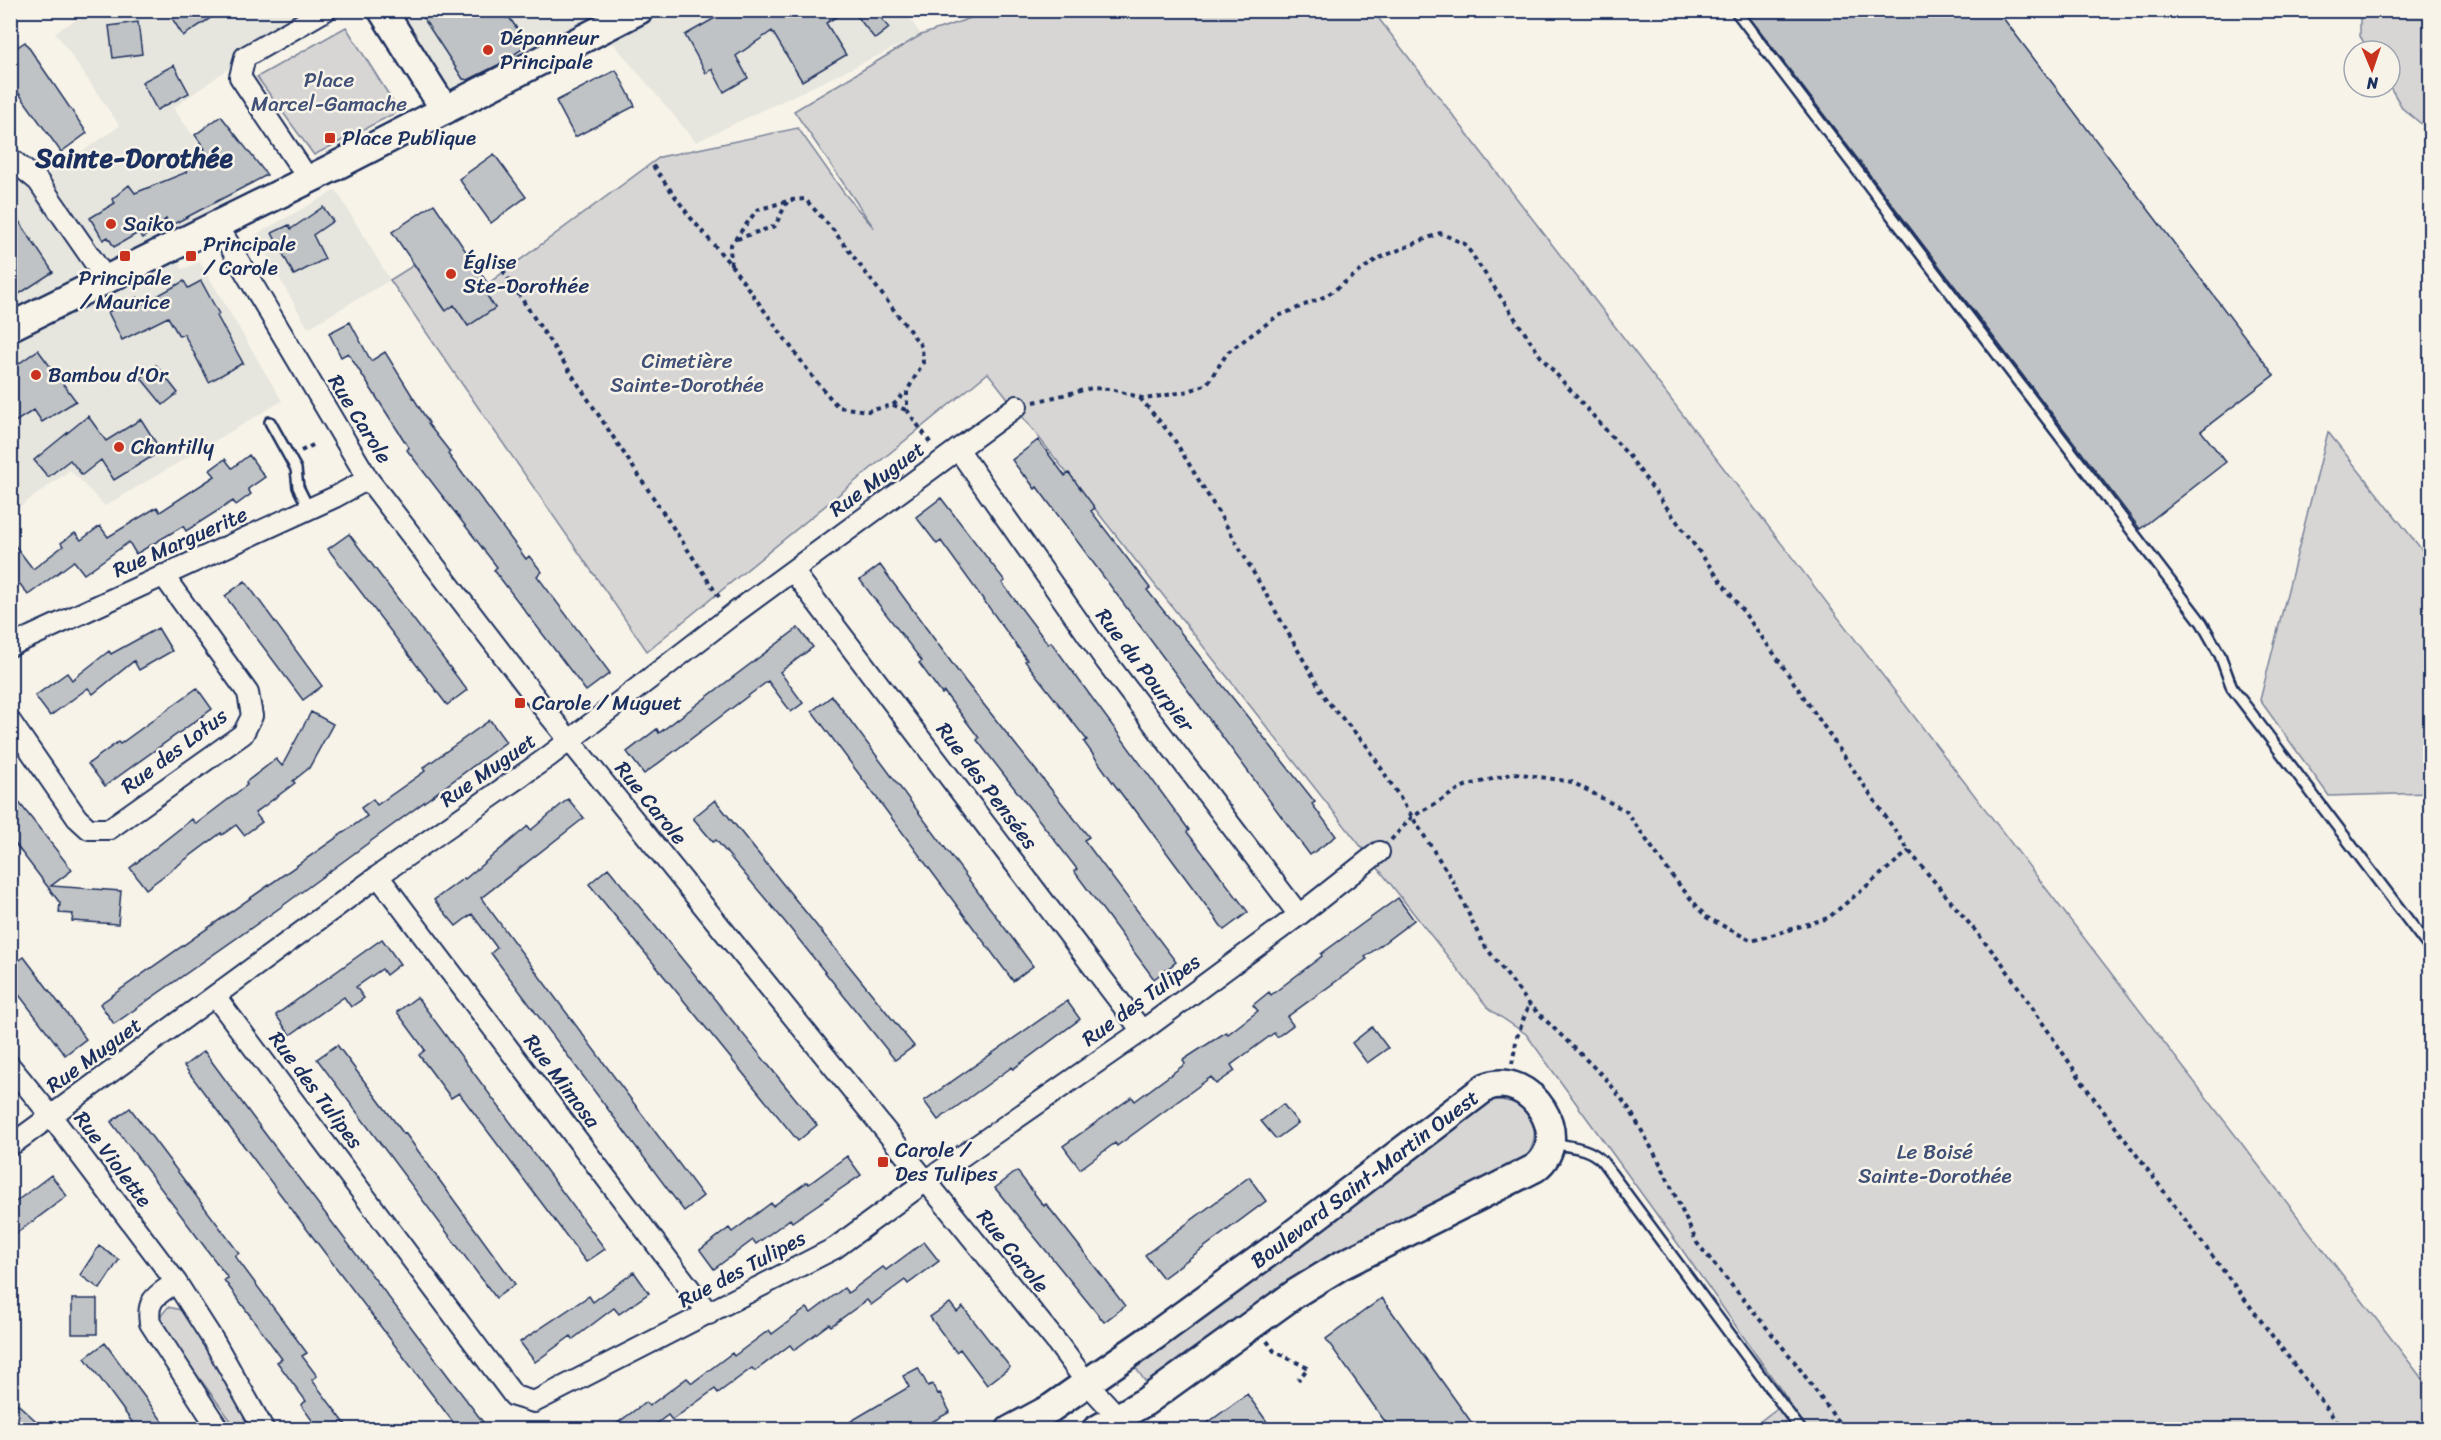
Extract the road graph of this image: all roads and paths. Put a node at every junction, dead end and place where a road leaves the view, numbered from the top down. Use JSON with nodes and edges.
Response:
{"nodes":[{"id":1,"x":326,"y":10,"type":"edge"},
{"id":2,"x":382,"y":10,"type":"edge"},
{"id":3,"x":639,"y":10,"type":"edge"},
{"id":4,"x":1735,"y":10,"type":"edge"},
{"id":5,"x":445,"y":110,"type":"junction"},
{"id":6,"x":10,"y":158,"type":"edge"},
{"id":7,"x":653,"y":166,"type":"dead end"},
{"id":8,"x":309,"y":180,"type":"junction"},
{"id":9,"x":787,"y":201,"type":"junction"},
{"id":10,"x":218,"y":226,"type":"junction"},
{"id":11,"x":735,"y":239,"type":"junction"},
{"id":12,"x":498,"y":264,"type":"dead end"},
{"id":13,"x":731,"y":265,"type":"junction"},
{"id":14,"x":106,"y":279,"type":"junction"},
{"id":15,"x":10,"y":327,"type":"edge"},
{"id":16,"x":907,"y":391,"type":"junction"},
{"id":17,"x":1139,"y":397,"type":"junction"},
{"id":18,"x":893,"y":405,"type":"junction"},
{"id":19,"x":1017,"y":405,"type":"joint"},
{"id":20,"x":907,"y":410,"type":"junction"},
{"id":21,"x":270,"y":422,"type":"dead end"},
{"id":22,"x":950,"y":455,"type":"junction"},
{"id":23,"x":368,"y":479,"type":"junction"},
{"id":24,"x":309,"y":509,"type":"junction"},
{"id":25,"x":793,"y":571,"type":"junction"},
{"id":26,"x":163,"y":575,"type":"junction"},
{"id":27,"x":732,"y":615,"type":"junction"},
{"id":28,"x":10,"y":646,"type":"edge"},
{"id":29,"x":10,"y":721,"type":"edge"},
{"id":30,"x":570,"y":741,"type":"junction"},
{"id":31,"x":1412,"y":817,"type":"junction"},
{"id":32,"x":1909,"y":851,"type":"junction"},
{"id":33,"x":1379,"y":852,"type":"joint"},
{"id":34,"x":378,"y":876,"type":"junction"},
{"id":35,"x":1299,"y":915,"type":"junction"},
{"id":36,"x":2430,"y":949,"type":"edge"},
{"id":37,"x":215,"y":996,"type":"junction"},
{"id":38,"x":1529,"y":1004,"type":"junction"},
{"id":39,"x":1142,"y":1030,"type":"junction"},
{"id":40,"x":10,"y":1066,"type":"edge"},
{"id":41,"x":1507,"y":1085,"type":"junction"},
{"id":42,"x":51,"y":1116,"type":"junction"},
{"id":43,"x":1550,"y":1143,"type":"junction"},
{"id":44,"x":10,"y":1146,"type":"edge"},
{"id":45,"x":926,"y":1181,"type":"junction"},
{"id":46,"x":176,"y":1282,"type":"junction"},
{"id":47,"x":709,"y":1314,"type":"junction"},
{"id":48,"x":1265,"y":1338,"type":"dead end"},
{"id":49,"x":1298,"y":1380,"type":"dead end"},
{"id":50,"x":1087,"y":1383,"type":"junction"},
{"id":51,"x":1111,"y":1426,"type":"edge"},
{"id":52,"x":219,"y":1430,"type":"edge"},
{"id":53,"x":264,"y":1430,"type":"edge"},
{"id":54,"x":1010,"y":1430,"type":"edge"},
{"id":55,"x":1801,"y":1430,"type":"edge"},
{"id":56,"x":1844,"y":1430,"type":"edge"},
{"id":57,"x":2343,"y":1430,"type":"edge"}],
"edges":[{"from":1,"to":8,"type":"street"},
{"from":2,"to":5,"type":"street"},
{"from":3,"to":5,"type":"street"},
{"from":4,"to":36,"type":"lane"},
{"from":5,"to":8,"type":"street"},
{"from":6,"to":14,"type":"street"},
{"from":7,"to":13,"type":"path"},
{"from":8,"to":10,"type":"street"},
{"from":9,"to":11,"type":"path"},
{"from":9,"to":11,"type":"path"},
{"from":9,"to":16,"type":"path"},
{"from":10,"to":14,"type":"street"},
{"from":10,"to":23,"type":"street","name":"Rue Carole"},
{"from":11,"to":13,"type":"path"},
{"from":12,"to":27,"type":"path"},
{"from":13,"to":18,"type":"path"},
{"from":14,"to":15,"type":"street"},
{"from":16,"to":18,"type":"path"},
{"from":16,"to":20,"type":"path"},
{"from":17,"to":19,"type":"path"},
{"from":17,"to":31,"type":"path"},
{"from":17,"to":32,"type":"path"},
{"from":18,"to":20,"type":"path"},
{"from":19,"to":22,"type":"street","name":"Rue Muguet"},
{"from":20,"to":22,"type":"path"},
{"from":21,"to":24,"type":"lane"},
{"from":22,"to":25,"type":"street","name":"Rue Muguet"},
{"from":22,"to":35,"type":"street","name":"Rue du Pourpier"},
{"from":23,"to":24,"type":"street","name":"Rue Marguerite"},
{"from":23,"to":30,"type":"street","name":"Rue Carole"},
{"from":24,"to":26,"type":"street","name":"Rue Marguerite"},
{"from":25,"to":27,"type":"street","name":"Rue Muguet"},
{"from":25,"to":39,"type":"street","name":"Rue des Pensées"},
{"from":26,"to":28,"type":"street","name":"Rue Marguerite"},
{"from":26,"to":29,"type":"street","name":"Rue des Lotus"},
{"from":27,"to":30,"type":"street","name":"Rue Muguet"},
{"from":30,"to":34,"type":"street","name":"Rue Muguet"},
{"from":30,"to":45,"type":"street","name":"Rue Carole"},
{"from":31,"to":32,"type":"path"},
{"from":31,"to":33,"type":"path"},
{"from":31,"to":38,"type":"path"},
{"from":32,"to":57,"type":"path"},
{"from":33,"to":35,"type":"street","name":"Rue des Tulipes"},
{"from":34,"to":37,"type":"street","name":"Rue Muguet"},
{"from":34,"to":47,"type":"street","name":"Rue Mimosa"},
{"from":35,"to":39,"type":"street","name":"Rue des Tulipes"},
{"from":37,"to":42,"type":"street","name":"Rue Muguet"},
{"from":37,"to":47,"type":"street","name":"Rue des Tulipes"},
{"from":38,"to":41,"type":"path"},
{"from":38,"to":56,"type":"path"},
{"from":39,"to":45,"type":"street","name":"Rue des Tulipes"},
{"from":40,"to":42,"type":"street","name":"Rue Violette"},
{"from":41,"to":43,"type":"street","name":"Boulevard Saint-Martin Ouest"},
{"from":41,"to":50,"type":"street","name":"Boulevard Saint-Martin Ouest"},
{"from":42,"to":44,"type":"street","name":"Rue Muguet"},
{"from":42,"to":46,"type":"street","name":"Rue Violette"},
{"from":43,"to":51,"type":"street"},
{"from":43,"to":55,"type":"lane"},
{"from":45,"to":47,"type":"street","name":"Rue des Tulipes"},
{"from":45,"to":50,"type":"street","name":"Rue Carole"},
{"from":46,"to":52,"type":"street"},
{"from":46,"to":53,"type":"street","name":"Rue Violette"},
{"from":48,"to":49,"type":"path"},
{"from":50,"to":51,"type":"street","name":"Rue Carole"},
{"from":50,"to":54,"type":"street","name":"Boulevard Saint-Martin Ouest"}]}
